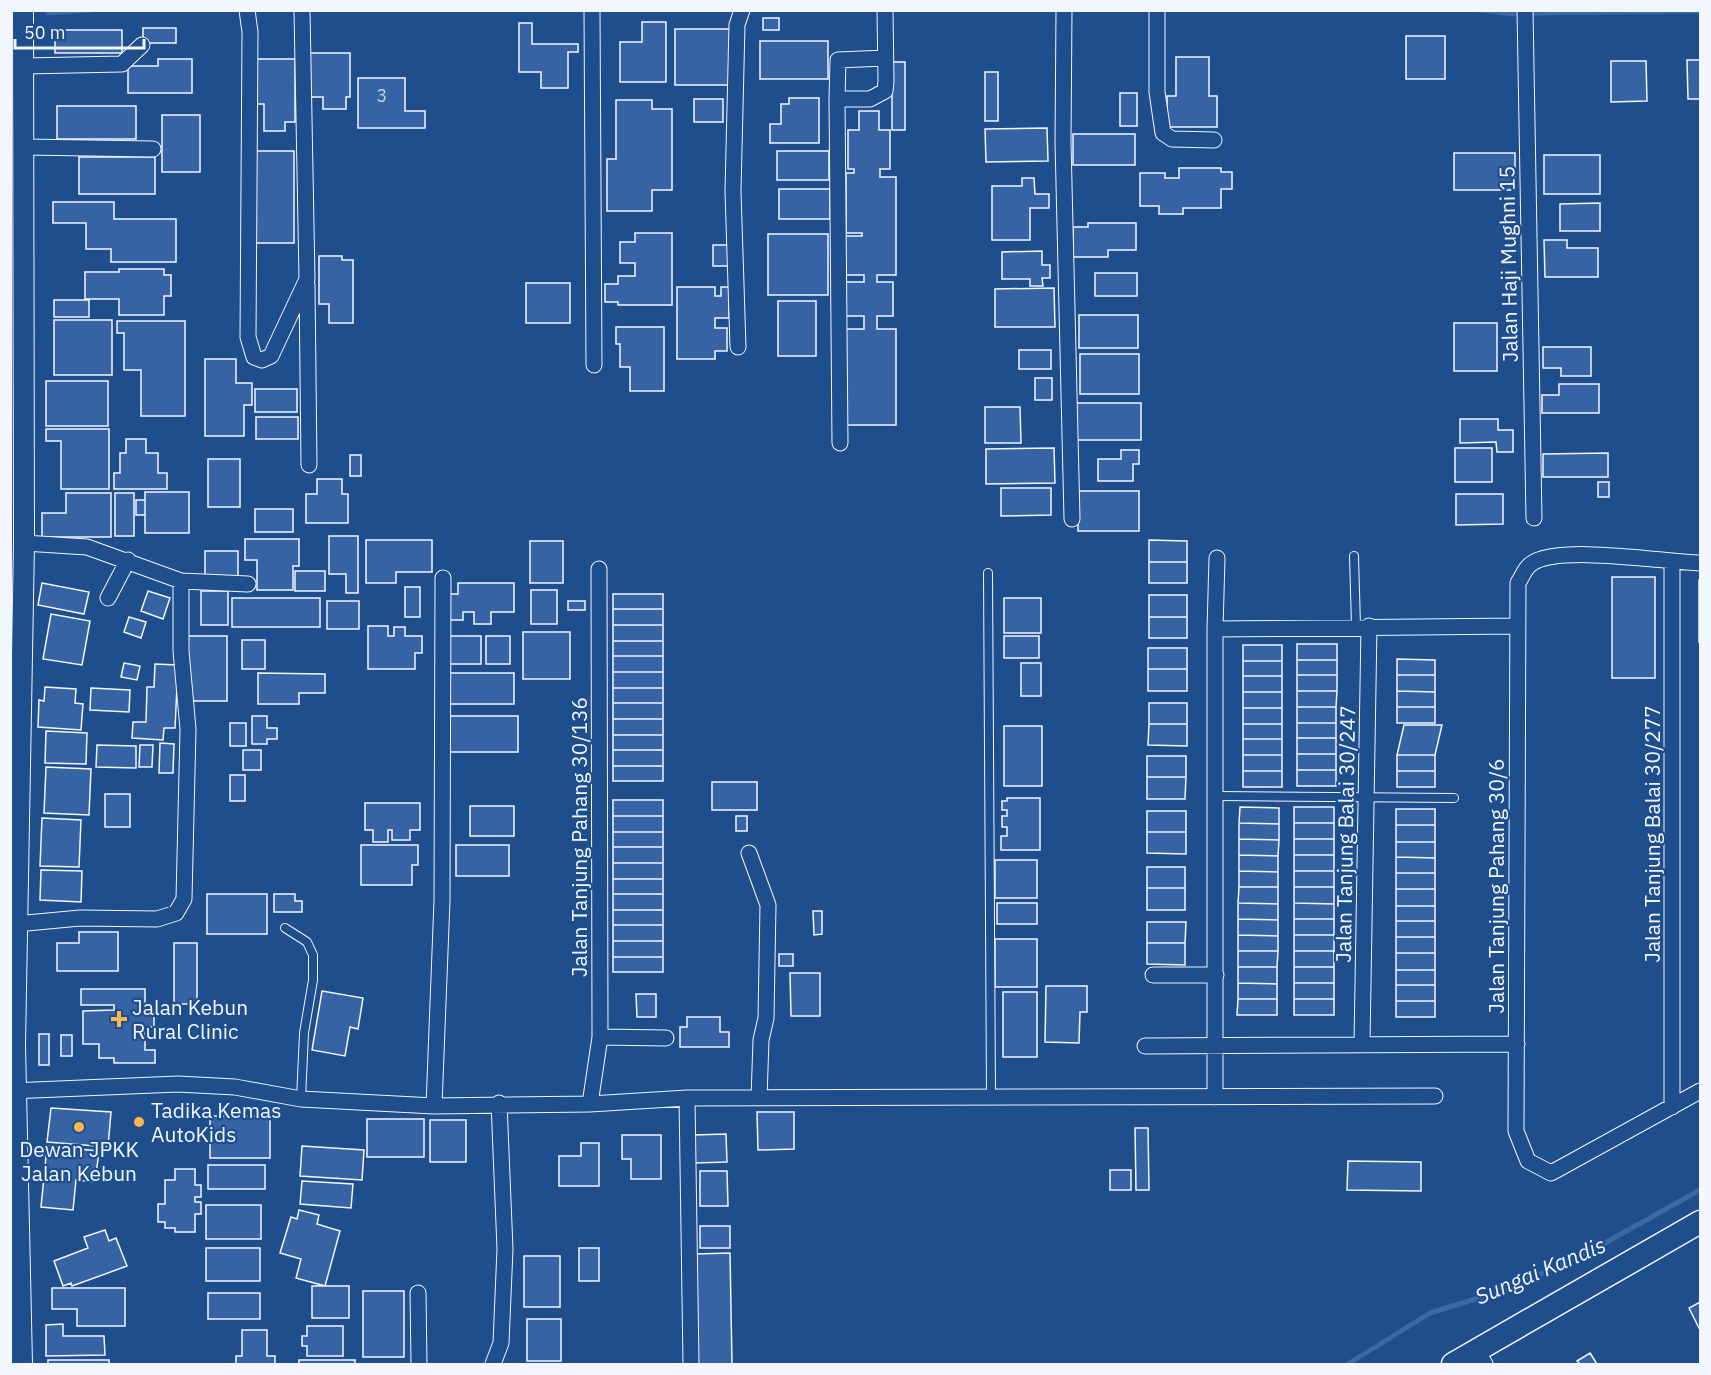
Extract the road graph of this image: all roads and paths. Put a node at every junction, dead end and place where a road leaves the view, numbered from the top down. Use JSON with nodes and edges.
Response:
{"nodes":[{"id":1,"x":23,"y":10,"type":"edge"},
{"id":2,"x":592,"y":10,"type":"edge"},
{"id":3,"x":742,"y":10,"type":"edge"},
{"id":4,"x":885,"y":10,"type":"edge"},
{"id":5,"x":1064,"y":10,"type":"edge"},
{"id":6,"x":1525,"y":10,"type":"edge"},
{"id":7,"x":247,"y":12,"type":"edge"},
{"id":8,"x":302,"y":16,"type":"edge"},
{"id":9,"x":1157,"y":17,"type":"edge"},
{"id":10,"x":142,"y":45,"type":"dead end"},
{"id":11,"x":885,"y":58,"type":"junction"},
{"id":12,"x":24,"y":66,"type":"junction"},
{"id":13,"x":837,"y":99,"type":"junction"},
{"id":14,"x":1214,"y":140,"type":"dead end"},
{"id":15,"x":24,"y":147,"type":"junction"},
{"id":16,"x":153,"y":149,"type":"dead end"},
{"id":17,"x":307,"y":279,"type":"junction"},
{"id":18,"x":738,"y":347,"type":"dead end"},
{"id":19,"x":594,"y":365,"type":"dead end"},
{"id":20,"x":18,"y":389,"type":"edge"},
{"id":21,"x":840,"y":443,"type":"dead end"},
{"id":22,"x":309,"y":465,"type":"dead end"},
{"id":23,"x":1534,"y":518,"type":"dead end"},
{"id":24,"x":1072,"y":519,"type":"dead end"},
{"id":25,"x":24,"y":543,"type":"junction"},
{"id":26,"x":1354,"y":556,"type":"dead end"},
{"id":27,"x":1217,"y":558,"type":"dead end"},
{"id":28,"x":128,"y":560,"type":"junction"},
{"id":29,"x":1672,"y":562,"type":"junction"},
{"id":30,"x":1701,"y":563,"type":"edge"},
{"id":31,"x":599,"y":569,"type":"dead end"},
{"id":32,"x":988,"y":573,"type":"dead end"},
{"id":33,"x":443,"y":578,"type":"dead end"},
{"id":34,"x":181,"y":581,"type":"junction"},
{"id":35,"x":248,"y":584,"type":"dead end"},
{"id":36,"x":108,"y":598,"type":"dead end"},
{"id":37,"x":1362,"y":626,"type":"junction"},
{"id":38,"x":1516,"y":626,"type":"junction"},
{"id":39,"x":1215,"y":629,"type":"junction"},
{"id":40,"x":16,"y":664,"type":"edge"},
{"id":41,"x":1216,"y":796,"type":"junction"},
{"id":42,"x":1367,"y":797,"type":"junction"},
{"id":43,"x":1454,"y":798,"type":"dead end"},
{"id":44,"x":749,"y":853,"type":"dead end"},
{"id":45,"x":16,"y":924,"type":"junction"},
{"id":46,"x":285,"y":928,"type":"dead end"},
{"id":47,"x":1153,"y":975,"type":"dead end"},
{"id":48,"x":1216,"y":975,"type":"junction"},
{"id":49,"x":600,"y":1037,"type":"junction"},
{"id":50,"x":666,"y":1038,"type":"dead end"},
{"id":51,"x":1362,"y":1043,"type":"junction"},
{"id":52,"x":1517,"y":1044,"type":"junction"},
{"id":53,"x":1145,"y":1046,"type":"dead end"},
{"id":54,"x":1215,"y":1046,"type":"junction"},
{"id":55,"x":13,"y":1091,"type":"edge"},
{"id":56,"x":1701,"y":1091,"type":"edge"},
{"id":57,"x":1434,"y":1096,"type":"dead end"},
{"id":58,"x":991,"y":1097,"type":"junction"},
{"id":59,"x":1215,"y":1097,"type":"junction"},
{"id":60,"x":687,"y":1098,"type":"junction"},
{"id":61,"x":759,"y":1098,"type":"junction"},
{"id":62,"x":302,"y":1099,"type":"junction"},
{"id":63,"x":499,"y":1103,"type":"junction"},
{"id":64,"x":590,"y":1104,"type":"junction"},
{"id":65,"x":434,"y":1106,"type":"junction"},
{"id":66,"x":1672,"y":1107,"type":"junction"},
{"id":67,"x":1701,"y":1222,"type":"edge"},
{"id":68,"x":418,"y":1293,"type":"dead end"},
{"id":69,"x":1482,"y":1359,"type":"edge"},
{"id":70,"x":22,"y":1365,"type":"edge"},
{"id":71,"x":419,"y":1365,"type":"edge"},
{"id":72,"x":493,"y":1365,"type":"edge"},
{"id":73,"x":691,"y":1365,"type":"edge"},
{"id":74,"x":1453,"y":1365,"type":"edge"}],
"edges":[{"from":1,"to":12,"type":"street"},
{"from":2,"to":19,"type":"street"},
{"from":3,"to":18,"type":"street"},
{"from":4,"to":11,"type":"street"},
{"from":5,"to":24,"type":"street"},
{"from":6,"to":23,"type":"street","name":"Jalan Haji Mughni 15"},
{"from":7,"to":17,"type":"street"},
{"from":8,"to":17,"type":"street"},
{"from":9,"to":14,"type":"street"},
{"from":10,"to":12,"type":"street"},
{"from":11,"to":13,"type":"street"},
{"from":11,"to":13,"type":"street"},
{"from":12,"to":15,"type":"street"},
{"from":13,"to":21,"type":"street"},
{"from":15,"to":16,"type":"street"},
{"from":15,"to":20,"type":"street"},
{"from":17,"to":22,"type":"street"},
{"from":20,"to":25,"type":"street"},
{"from":25,"to":28,"type":"street"},
{"from":25,"to":40,"type":"street"},
{"from":26,"to":37,"type":"lane"},
{"from":27,"to":39,"type":"street"},
{"from":28,"to":34,"type":"street"},
{"from":28,"to":36,"type":"street"},
{"from":29,"to":30,"type":"street"},
{"from":29,"to":38,"type":"street","name":"Jalan Tanjung Pahang 30/6"},
{"from":29,"to":66,"type":"street","name":"Jalan Tanjung Balai 30/277"},
{"from":31,"to":49,"type":"street","name":"Jalan Tanjung Pahang 30/136"},
{"from":32,"to":58,"type":"lane"},
{"from":33,"to":65,"type":"street"},
{"from":34,"to":35,"type":"street"},
{"from":34,"to":45,"type":"street"},
{"from":37,"to":38,"type":"street"},
{"from":37,"to":39,"type":"street"},
{"from":37,"to":42,"type":"street","name":"Jalan Tanjung Balai 30/247"},
{"from":38,"to":52,"type":"street","name":"Jalan Tanjung Pahang 30/6"},
{"from":39,"to":41,"type":"street"},
{"from":40,"to":45,"type":"street"},
{"from":41,"to":42,"type":"lane"},
{"from":41,"to":48,"type":"street"},
{"from":42,"to":43,"type":"lane"},
{"from":42,"to":51,"type":"street","name":"Jalan Tanjung Balai 30/247"},
{"from":44,"to":61,"type":"street"},
{"from":45,"to":55,"type":"street"},
{"from":46,"to":62,"type":"lane"},
{"from":47,"to":48,"type":"street"},
{"from":48,"to":54,"type":"street"},
{"from":49,"to":50,"type":"street"},
{"from":49,"to":64,"type":"street","name":"Jalan Tanjung Pahang 30/136"},
{"from":51,"to":52,"type":"street"},
{"from":51,"to":54,"type":"street"},
{"from":52,"to":66,"type":"street","name":"Jalan Tanjung Pahang 30/6"},
{"from":53,"to":54,"type":"street"},
{"from":54,"to":59,"type":"street"},
{"from":55,"to":62,"type":"street"},
{"from":55,"to":70,"type":"street"},
{"from":56,"to":66,"type":"street"},
{"from":57,"to":59,"type":"street"},
{"from":58,"to":59,"type":"street"},
{"from":58,"to":61,"type":"street"},
{"from":60,"to":61,"type":"street"},
{"from":60,"to":64,"type":"street"},
{"from":60,"to":73,"type":"street"},
{"from":62,"to":65,"type":"street"},
{"from":63,"to":64,"type":"street"},
{"from":63,"to":65,"type":"street"},
{"from":63,"to":72,"type":"street"},
{"from":67,"to":69,"type":"main road"},
{"from":68,"to":71,"type":"street"},
{"from":69,"to":74,"type":"main road"}]}
